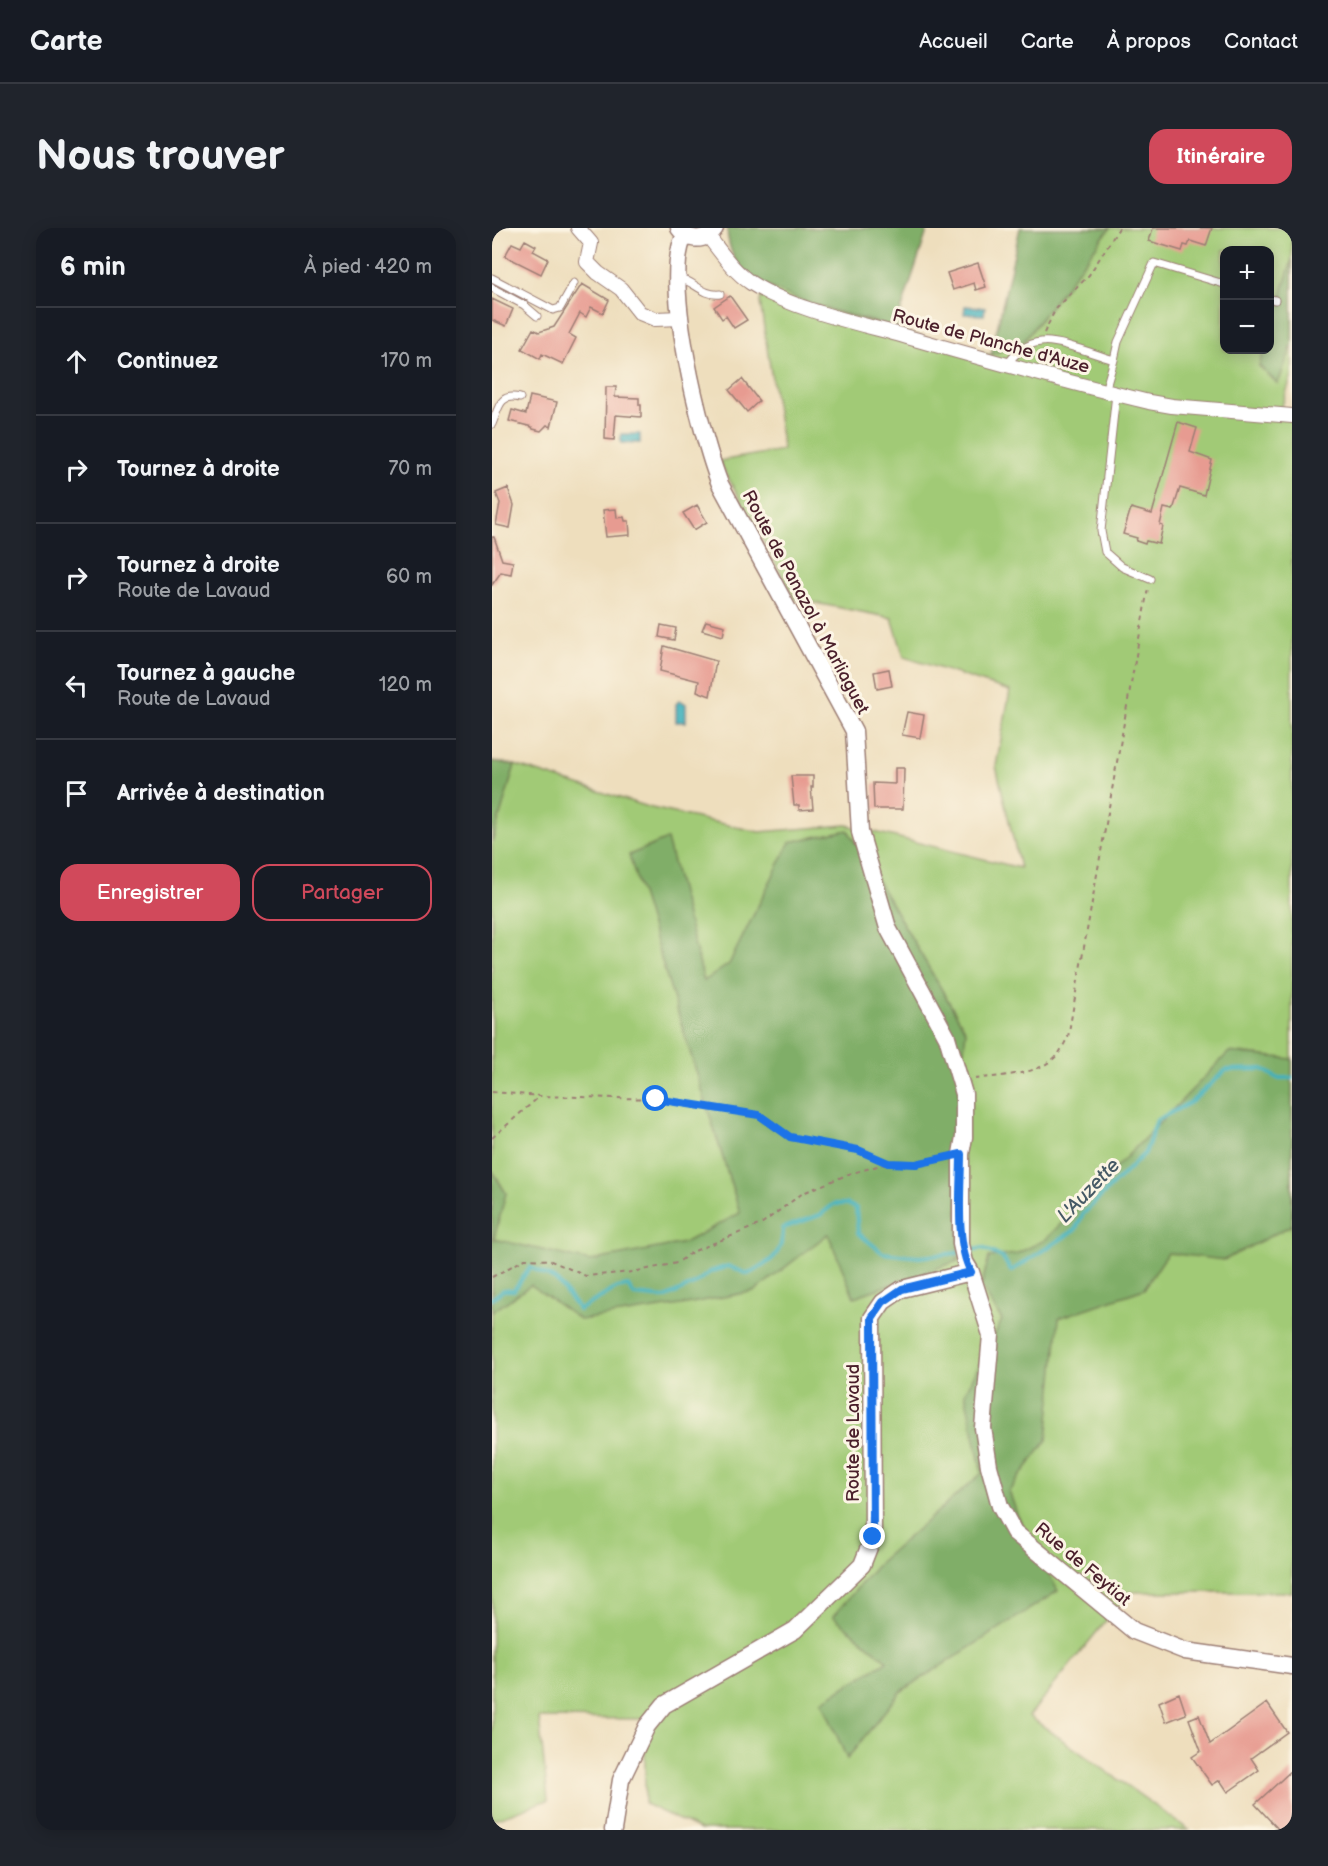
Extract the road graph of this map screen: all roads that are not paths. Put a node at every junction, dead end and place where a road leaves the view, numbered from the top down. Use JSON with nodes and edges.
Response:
{"nodes":[{"id":1,"x":578,"y":228,"type":"edge"},
{"id":2,"x":682,"y":232,"type":"edge"},
{"id":3,"x":711,"y":232,"type":"edge"},
{"id":4,"x":492,"y":278,"type":"edge"},
{"id":5,"x":676,"y":278,"type":"junction"},
{"id":6,"x":574,"y":283,"type":"dead end"},
{"id":7,"x":1220,"y":283,"type":"edge"},
{"id":8,"x":492,"y":288,"type":"edge"},
{"id":9,"x":720,"y":294,"type":"dead end"},
{"id":10,"x":537,"y":316,"type":"dead end"},
{"id":11,"x":681,"y":318,"type":"junction"},
{"id":12,"x":1114,"y":360,"type":"junction"},
{"id":13,"x":1006,"y":365,"type":"junction"},
{"id":14,"x":1111,"y":393,"type":"junction"},
{"id":15,"x":520,"y":398,"type":"dead end"},
{"id":16,"x":1291,"y":412,"type":"edge"},
{"id":17,"x":492,"y":424,"type":"edge"},
{"id":18,"x":1150,"y":579,"type":"road end"},
{"id":19,"x":968,"y":1267,"type":"junction"},
{"id":20,"x":1292,"y":1666,"type":"edge"},
{"id":21,"x":613,"y":1830,"type":"edge"}],
"edges":[{"from":1,"to":11,"type":"street"},
{"from":2,"to":3,"type":"street"},
{"from":2,"to":5,"type":"street","name":"Route de Panazol à Marliaguet"},
{"from":3,"to":13,"type":"street","name":"Route de Planche d'Auze"},
{"from":4,"to":6,"type":"lane"},
{"from":5,"to":9,"type":"lane"},
{"from":5,"to":11,"type":"street","name":"Route de Panazol à Marliaguet"},
{"from":7,"to":12,"type":"lane"},
{"from":8,"to":10,"type":"lane"},
{"from":11,"to":19,"type":"street","name":"Route de Panazol à Marliaguet"},
{"from":12,"to":13,"type":"lane"},
{"from":12,"to":14,"type":"lane"},
{"from":13,"to":14,"type":"street","name":"Route de Planche d'Auze"},
{"from":14,"to":16,"type":"street","name":"Route de Planche d'Auze"},
{"from":14,"to":18,"type":"lane"},
{"from":15,"to":17,"type":"lane"},
{"from":19,"to":20,"type":"street","name":"Rue de Feytiat"},
{"from":19,"to":21,"type":"street","name":"Route de Lavaud"}]}
